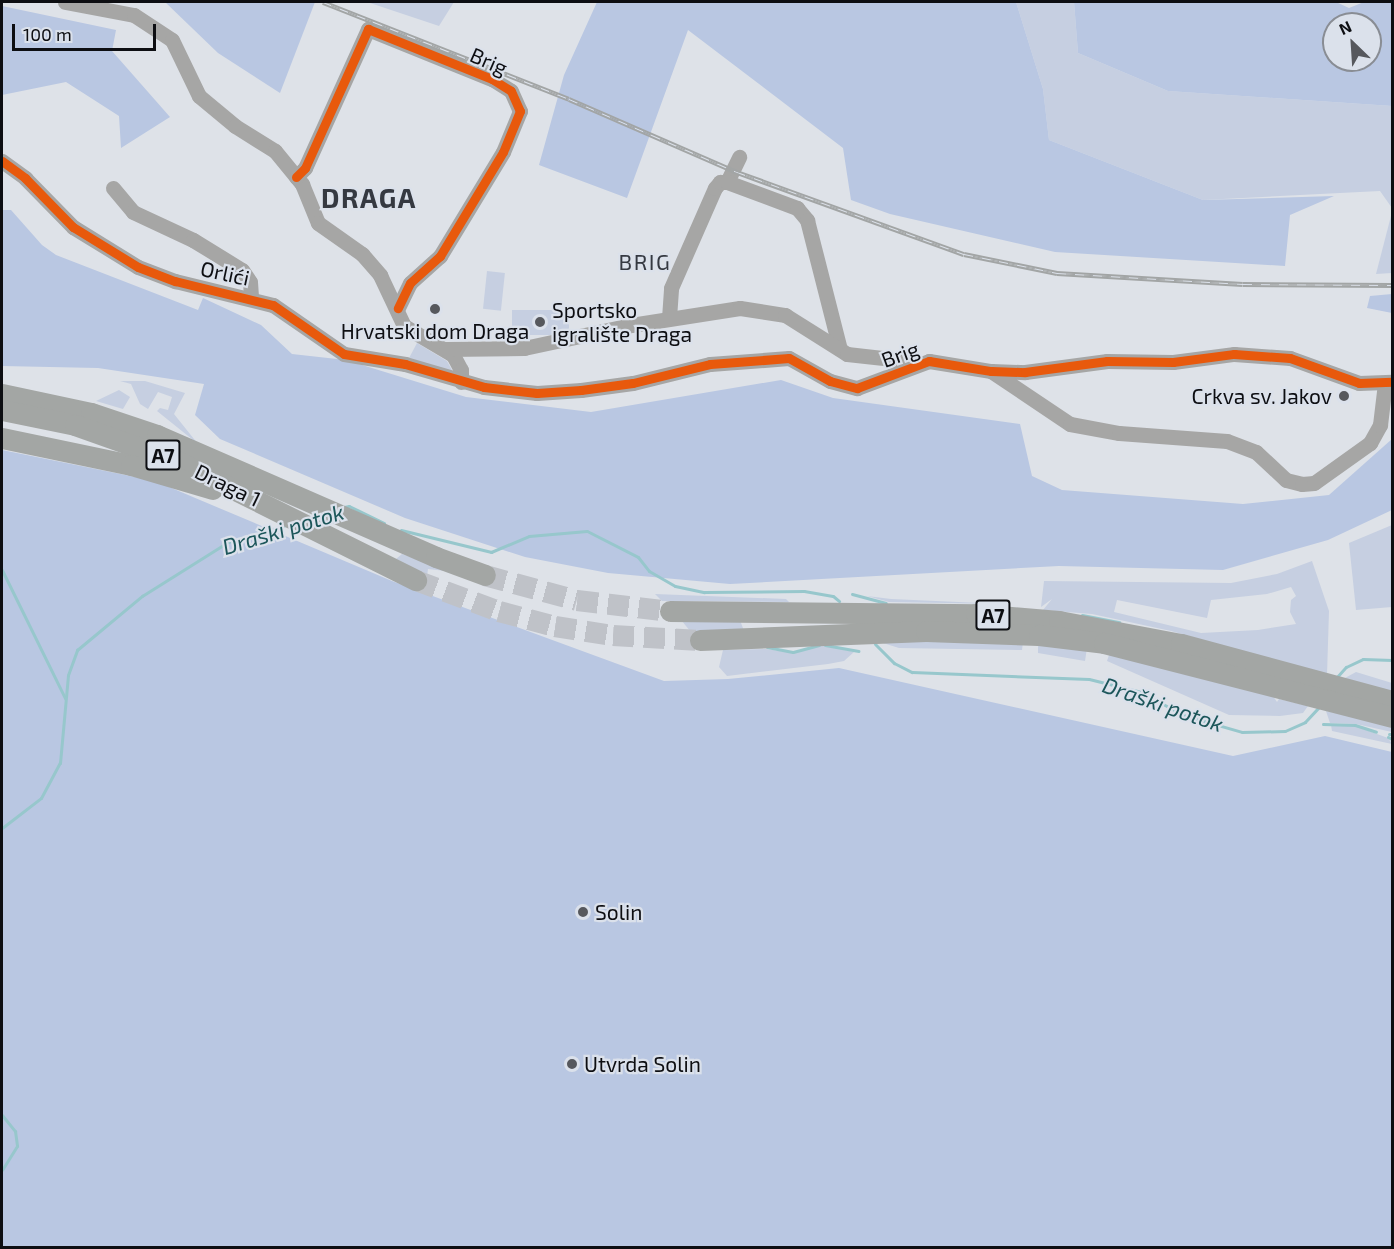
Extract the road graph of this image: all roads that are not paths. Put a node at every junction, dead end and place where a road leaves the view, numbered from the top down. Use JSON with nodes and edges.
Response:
{"nodes":[{"id":1,"x":65,"y":2,"type":"edge"},
{"id":2,"x":739,"y":157,"type":"dead end"},
{"id":3,"x":2,"y":161,"type":"edge"},
{"id":4,"x":296,"y":177,"type":"junction"},
{"id":5,"x":727,"y":182,"type":"junction"},
{"id":6,"x":112,"y":188,"type":"dead end"},
{"id":7,"x":251,"y":297,"type":"junction"},
{"id":8,"x":398,"y":308,"type":"junction"},
{"id":9,"x":669,"y":318,"type":"junction"},
{"id":10,"x":446,"y":349,"type":"junction"},
{"id":11,"x":840,"y":349,"type":"junction"},
{"id":12,"x":922,"y":363,"type":"junction"},
{"id":13,"x":991,"y":371,"type":"junction"},
{"id":14,"x":461,"y":382,"type":"junction"},
{"id":15,"x":1389,"y":382,"type":"edge"},
{"id":16,"x":2,"y":387,"type":"edge"},
{"id":17,"x":2,"y":394,"type":"edge"},
{"id":18,"x":2,"y":410,"type":"edge"},
{"id":19,"x":92,"y":410,"type":"junction"},
{"id":20,"x":2,"y":438,"type":"edge"},
{"id":21,"x":312,"y":533,"type":"junction"},
{"id":22,"x":485,"y":575,"type":"tunnel mouth"},
{"id":23,"x":416,"y":580,"type":"tunnel mouth"},
{"id":24,"x":670,"y":611,"type":"tunnel mouth"},
{"id":25,"x":700,"y":640,"type":"tunnel mouth"},
{"id":26,"x":1306,"y":687,"type":"junction"},
{"id":27,"x":1349,"y":698,"type":"junction"},
{"id":28,"x":1392,"y":701,"type":"edge"},
{"id":29,"x":1392,"y":717,"type":"edge"}],
"edges":[{"from":1,"to":4,"type":"street","name":"Brig"},
{"from":2,"to":5,"type":"street"},
{"from":3,"to":7,"type":"street","name":"Orlići"},
{"from":4,"to":8,"type":"street","name":"Brig"},
{"from":4,"to":8,"type":"street","name":"Brig"},
{"from":5,"to":9,"type":"street"},
{"from":5,"to":11,"type":"street"},
{"from":6,"to":7,"type":"street","name":"Orlići"},
{"from":7,"to":14,"type":"street","name":"Orlići"},
{"from":8,"to":10,"type":"street","name":"Brig"},
{"from":9,"to":10,"type":"street","name":"Brig"},
{"from":9,"to":11,"type":"street","name":"Brig"},
{"from":10,"to":14,"type":"street"},
{"from":11,"to":12,"type":"street","name":"Brig"},
{"from":12,"to":13,"type":"street","name":"Brig"},
{"from":12,"to":14,"type":"street","name":"Brig"},
{"from":13,"to":15,"type":"street","name":"Brig"},
{"from":13,"to":15,"type":"street","name":"Brig"},
{"from":16,"to":19,"type":"highway"},
{"from":17,"to":19,"type":"highway","number":"A7"},
{"from":18,"to":21,"type":"highway","name":"Draga 1","number":"A7"},
{"from":19,"to":22,"type":"highway","number":"A7"},
{"from":20,"to":21,"type":"highway"},
{"from":21,"to":23,"type":"highway","number":"A7"},
{"from":24,"to":26,"type":"highway","number":"A7"},
{"from":25,"to":26,"type":"highway","number":"A7"},
{"from":26,"to":27,"type":"highway","number":"A7"},
{"from":27,"to":28,"type":"highway","number":"A7"},
{"from":27,"to":29,"type":"highway","number":"A7"}]}
